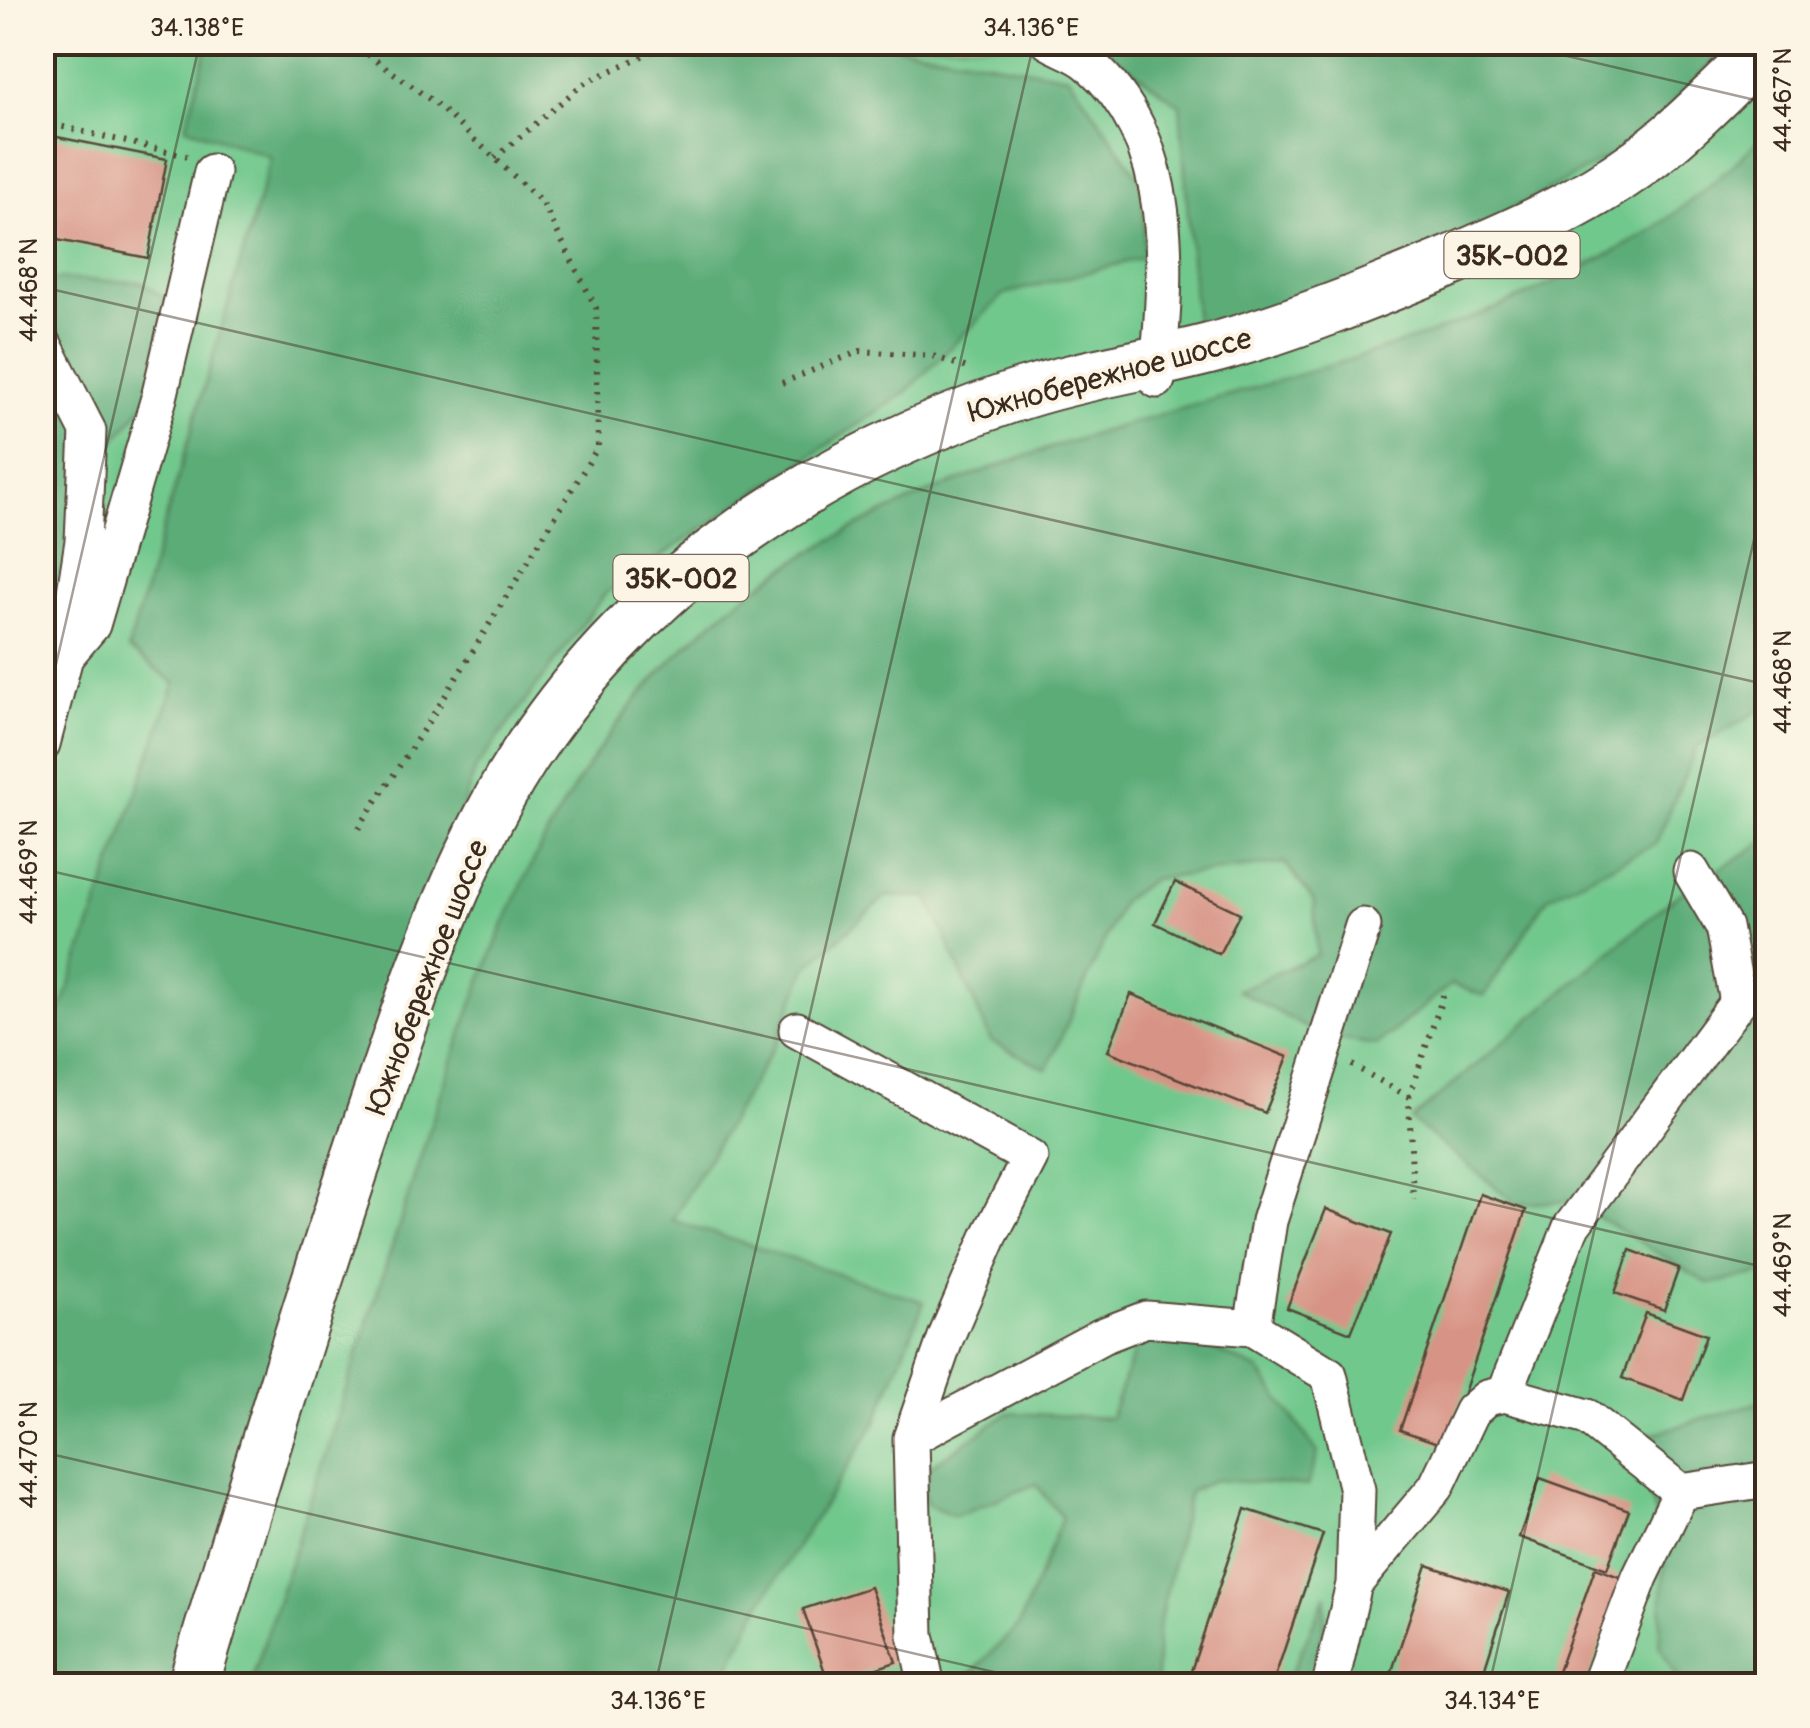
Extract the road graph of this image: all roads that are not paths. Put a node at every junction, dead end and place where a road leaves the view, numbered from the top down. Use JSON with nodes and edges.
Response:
{"nodes":[{"id":1,"x":1048,"y":42,"type":"edge"},
{"id":2,"x":1768,"y":46,"type":"edge"},
{"id":3,"x":1768,"y":78,"type":"edge"},
{"id":4,"x":212,"y":172,"type":"road end"},
{"id":5,"x":42,"y":341,"type":"edge"},
{"id":6,"x":1159,"y":360,"type":"junction"},
{"id":7,"x":65,"y":657,"type":"junction"},
{"id":8,"x":42,"y":744,"type":"edge"},
{"id":9,"x":1690,"y":871,"type":"dead end"},
{"id":10,"x":1363,"y":926,"type":"dead end"},
{"id":11,"x":798,"y":1030,"type":"dead end"},
{"id":12,"x":1252,"y":1328,"type":"junction"},
{"id":13,"x":1504,"y":1394,"type":"junction"},
{"id":14,"x":911,"y":1438,"type":"junction"},
{"id":15,"x":1768,"y":1479,"type":"edge"},
{"id":16,"x":1680,"y":1492,"type":"junction"},
{"id":17,"x":1354,"y":1584,"type":"junction"},
{"id":18,"x":193,"y":1686,"type":"edge"},
{"id":19,"x":222,"y":1686,"type":"edge"},
{"id":20,"x":928,"y":1686,"type":"edge"},
{"id":21,"x":1330,"y":1686,"type":"edge"},
{"id":22,"x":1600,"y":1686,"type":"edge"}],
"edges":[{"from":1,"to":6,"type":"lane"},
{"from":2,"to":6,"type":"highway","name":"Южнобережное шоссе","number":"35К-002"},
{"from":3,"to":6,"type":"highway","name":"Южнобережное шоссе","number":"35К-002"},
{"from":4,"to":7,"type":"lane"},
{"from":5,"to":7,"type":"lane"},
{"from":6,"to":18,"type":"highway","name":"Южнобережное шоссе","number":"35К-002"},
{"from":6,"to":19,"type":"highway","name":"Южнобережное шоссе","number":"35К-002"},
{"from":7,"to":8,"type":"lane"},
{"from":9,"to":13,"type":"lane"},
{"from":10,"to":12,"type":"lane"},
{"from":11,"to":14,"type":"lane"},
{"from":12,"to":14,"type":"lane"},
{"from":12,"to":17,"type":"lane"},
{"from":13,"to":16,"type":"lane"},
{"from":13,"to":17,"type":"lane"},
{"from":14,"to":20,"type":"lane"},
{"from":15,"to":16,"type":"lane"},
{"from":16,"to":22,"type":"lane"},
{"from":17,"to":21,"type":"lane"}]}
